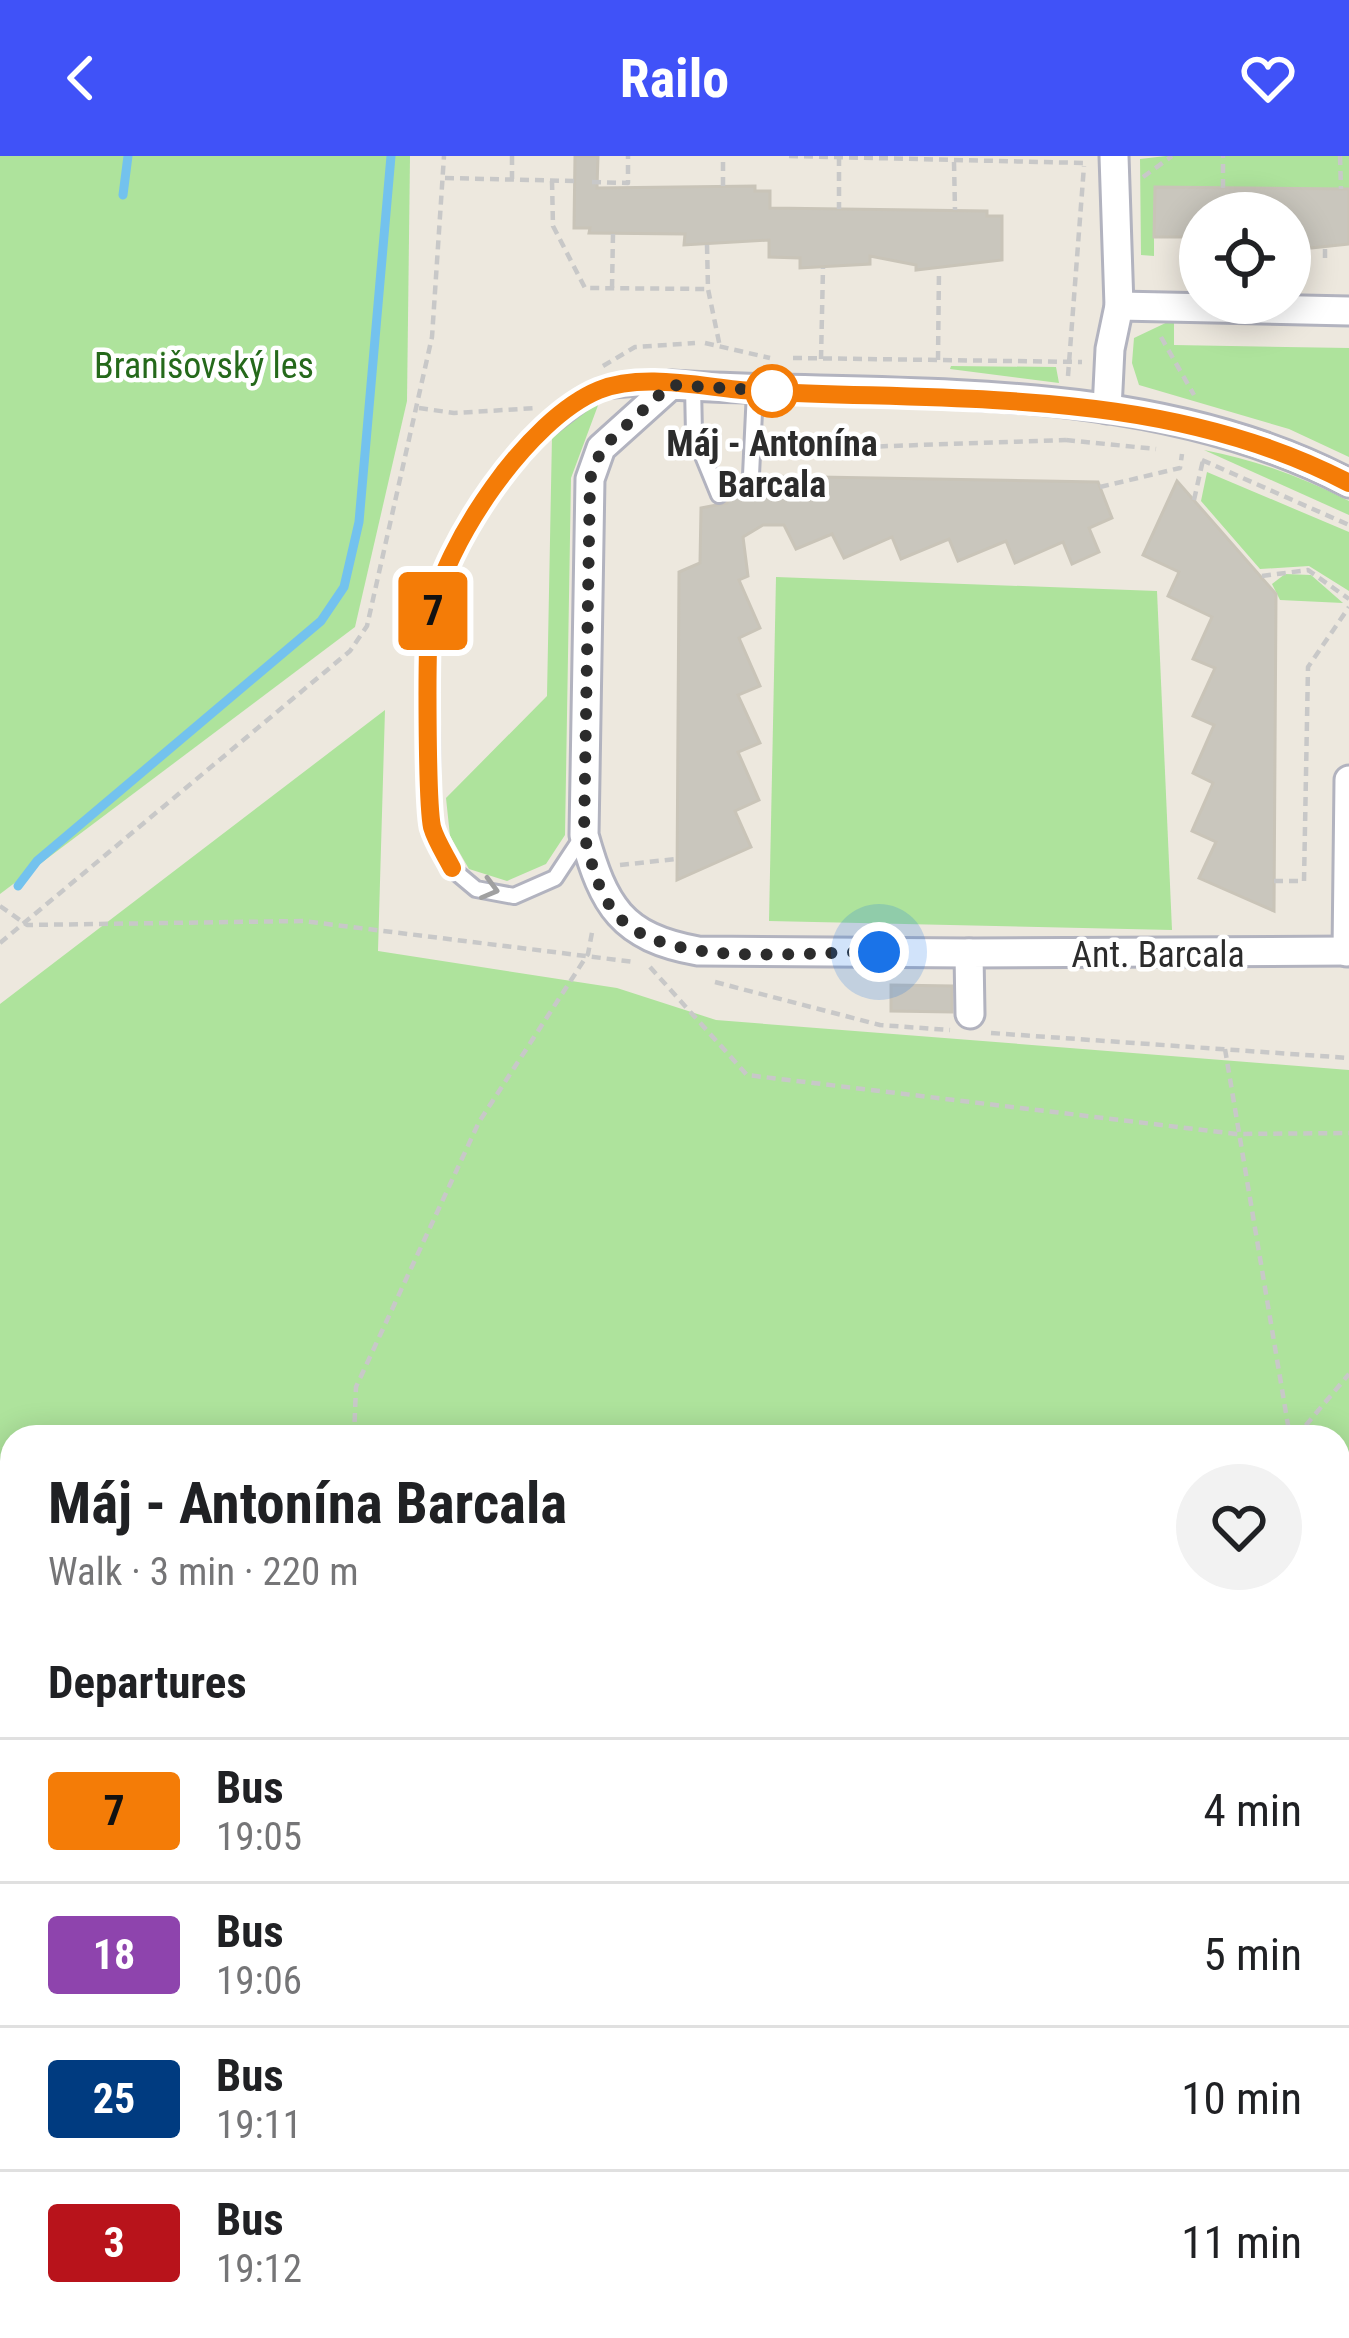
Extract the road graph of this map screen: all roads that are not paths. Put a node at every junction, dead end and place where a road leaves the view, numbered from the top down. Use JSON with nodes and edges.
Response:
{"nodes":[{"id":1,"x":1114,"y":156,"type":"edge"},
{"id":2,"x":1131,"y":306,"type":"junction"},
{"id":3,"x":1349,"y":311,"type":"edge"},
{"id":4,"x":682,"y":385,"type":"junction"},
{"id":5,"x":755,"y":391,"type":"junction"},
{"id":6,"x":1107,"y":409,"type":"junction"},
{"id":7,"x":752,"y":476,"type":"dead end"},
{"id":8,"x":1349,"y":483,"type":"edge"},
{"id":9,"x":719,"y":495,"type":"dead end"},
{"id":10,"x":1349,"y":780,"type":"edge"},
{"id":11,"x":584,"y":835,"type":"junction"},
{"id":12,"x":1348,"y":952,"type":"edge"},
{"id":13,"x":969,"y":953,"type":"junction"},
{"id":14,"x":968,"y":1025,"type":"road end"}],
"edges":[{"from":1,"to":2,"type":"street"},
{"from":2,"to":3,"type":"street"},
{"from":2,"to":6,"type":"street"},
{"from":4,"to":5,"type":"street"},
{"from":4,"to":9,"type":"lane"},
{"from":4,"to":11,"type":"street","name":"Ant. Barcala"},
{"from":4,"to":11,"type":"lane","one_way":true},
{"from":5,"to":6,"type":"street"},
{"from":5,"to":7,"type":"lane"},
{"from":6,"to":8,"type":"street"},
{"from":10,"to":12,"type":"street","name":"Ant. Barcala"},
{"from":11,"to":13,"type":"street","name":"Ant. Barcala"},
{"from":12,"to":13,"type":"street","name":"Ant. Barcala"},
{"from":13,"to":14,"type":"street"}]}
